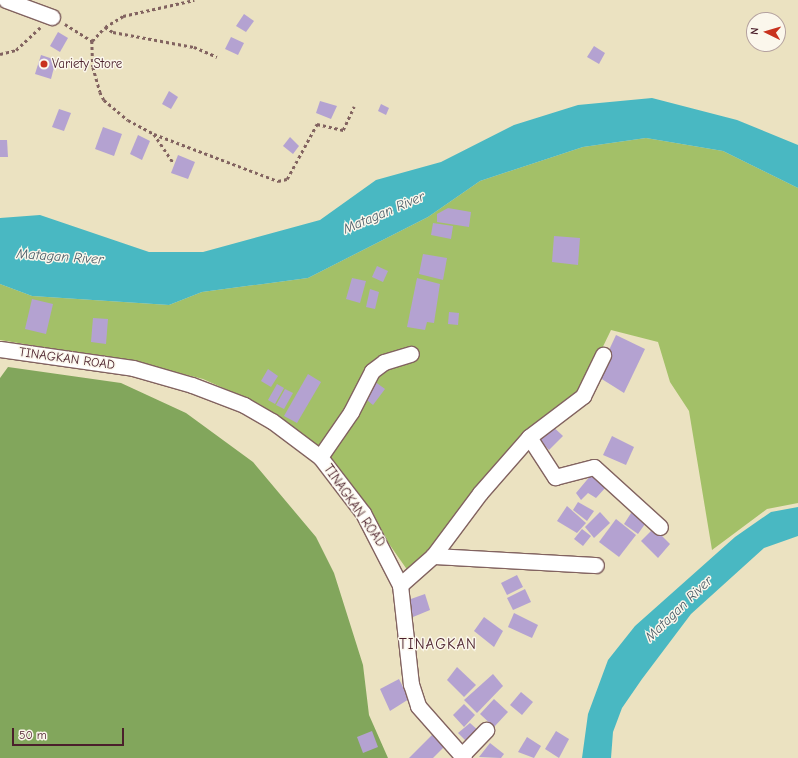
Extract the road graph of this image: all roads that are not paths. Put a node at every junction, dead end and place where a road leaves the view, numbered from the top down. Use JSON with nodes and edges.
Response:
{"nodes":[{"id":1,"x":6,"y":0,"type":"edge"},
{"id":2,"x":52,"y":17,"type":"road end"},
{"id":3,"x":0,"y":349,"type":"edge"},
{"id":4,"x":412,"y":354,"type":"dead end"},
{"id":5,"x":602,"y":355,"type":"dead end"},
{"id":6,"x":528,"y":437,"type":"junction"},
{"id":7,"x":320,"y":457,"type":"junction"},
{"id":8,"x":660,"y":527,"type":"dead end"},
{"id":9,"x":433,"y":556,"type":"junction"},
{"id":10,"x":596,"y":565,"type":"dead end"},
{"id":11,"x":400,"y":585,"type":"junction"},
{"id":12,"x":486,"y":730,"type":"dead end"},
{"id":13,"x":463,"y":756,"type":"edge"}],
"edges":[{"from":1,"to":2,"type":"street"},
{"from":3,"to":7,"type":"street","name":"TINAGKAN ROAD"},
{"from":4,"to":7,"type":"street"},
{"from":5,"to":6,"type":"street"},
{"from":6,"to":8,"type":"street"},
{"from":6,"to":9,"type":"street"},
{"from":7,"to":11,"type":"street","name":"TINAGKAN ROAD"},
{"from":9,"to":10,"type":"street"},
{"from":9,"to":11,"type":"street"},
{"from":11,"to":13,"type":"street","name":"TINAGKAN ROAD"},
{"from":12,"to":13,"type":"street"}]}
